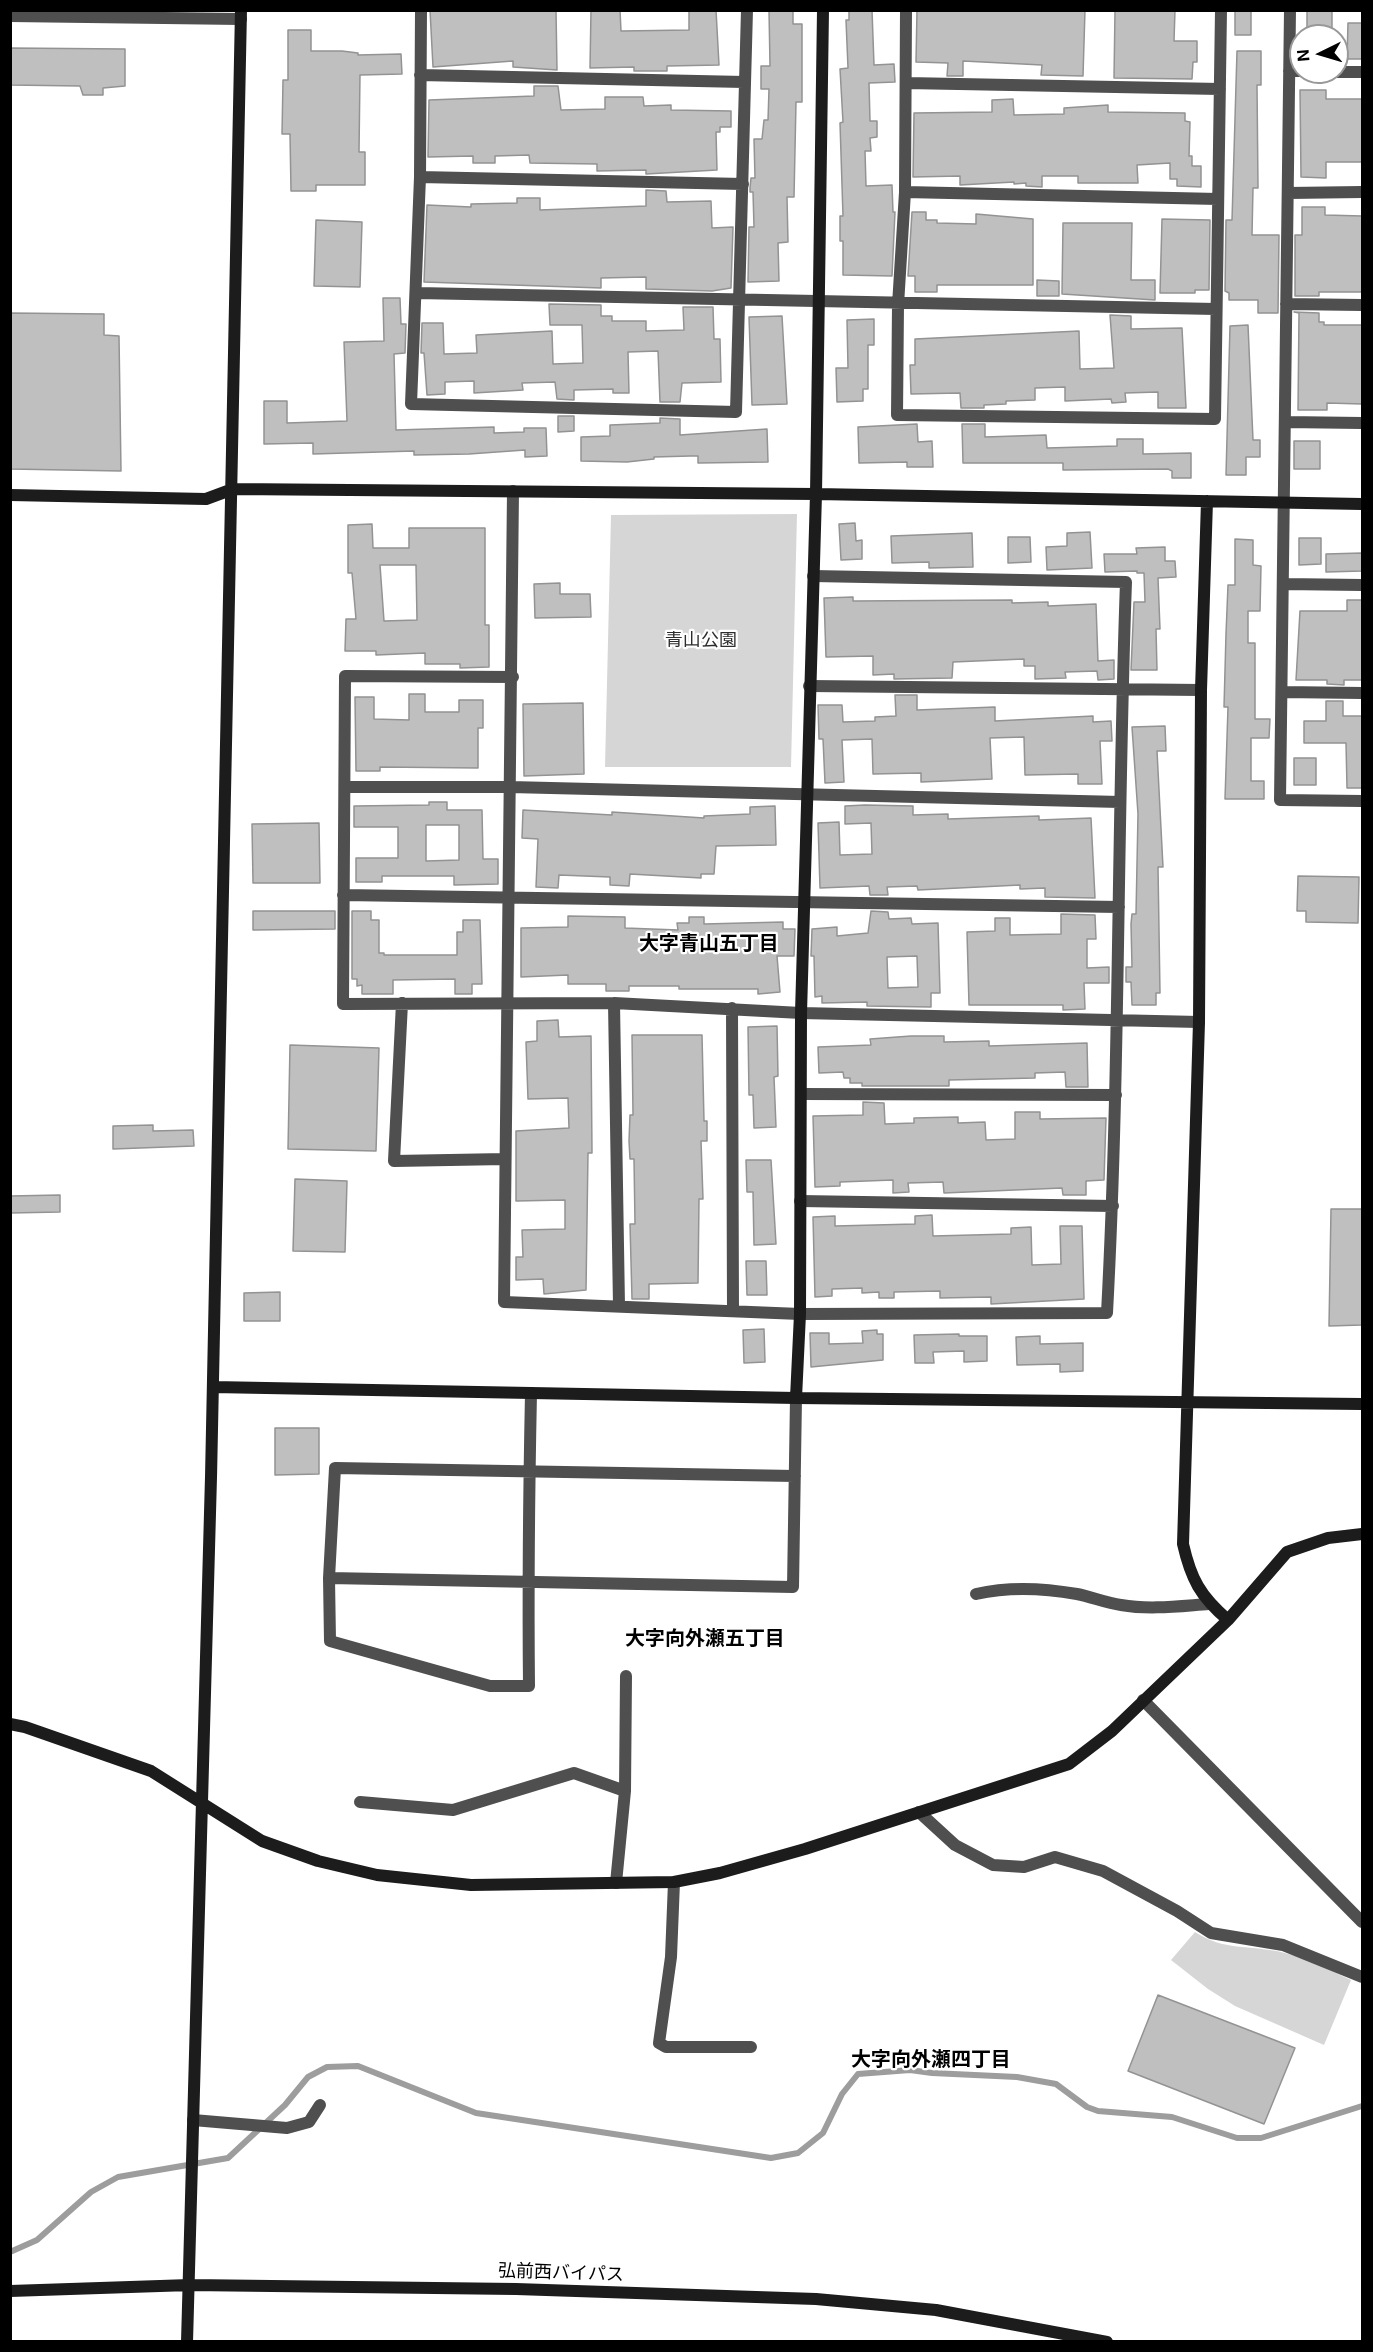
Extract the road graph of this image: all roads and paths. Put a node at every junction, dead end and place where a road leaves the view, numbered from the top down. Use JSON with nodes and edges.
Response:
{"nodes":[{"id":1,"x":421,"y":10,"type":"edge"},
{"id":2,"x":747,"y":10,"type":"edge"},
{"id":3,"x":823,"y":10,"type":"edge"},
{"id":4,"x":906,"y":10,"type":"edge"},
{"id":5,"x":1221,"y":10,"type":"edge"},
{"id":6,"x":241,"y":15,"type":"edge"},
{"id":7,"x":10,"y":16,"type":"edge"},
{"id":8,"x":420,"y":75,"type":"junction"},
{"id":9,"x":744,"y":82,"type":"junction"},
{"id":10,"x":906,"y":82,"type":"junction"},
{"id":11,"x":1294,"y":84,"type":"edge"},
{"id":12,"x":1220,"y":89,"type":"junction"},
{"id":13,"x":420,"y":177,"type":"junction"},
{"id":14,"x":743,"y":184,"type":"junction"},
{"id":15,"x":905,"y":192,"type":"junction"},
{"id":16,"x":1362,"y":192,"type":"edge"},
{"id":17,"x":1288,"y":193,"type":"junction"},
{"id":18,"x":1218,"y":199,"type":"junction"},
{"id":19,"x":417,"y":293,"type":"junction"},
{"id":20,"x":739,"y":301,"type":"junction"},
{"id":21,"x":818,"y":303,"type":"junction"},
{"id":22,"x":898,"y":304,"type":"junction"},
{"id":23,"x":1286,"y":304,"type":"junction"},
{"id":24,"x":1362,"y":305,"type":"edge"},
{"id":25,"x":1216,"y":309,"type":"junction"},
{"id":26,"x":1285,"y":422,"type":"junction"},
{"id":27,"x":1362,"y":423,"type":"edge"},
{"id":28,"x":233,"y":489,"type":"junction"},
{"id":29,"x":513,"y":491,"type":"junction"},
{"id":30,"x":816,"y":494,"type":"junction"},
{"id":31,"x":10,"y":495,"type":"edge"},
{"id":32,"x":1207,"y":501,"type":"junction"},
{"id":33,"x":1284,"y":503,"type":"junction"},
{"id":34,"x":1362,"y":504,"type":"edge"},
{"id":35,"x":813,"y":576,"type":"junction"},
{"id":36,"x":1283,"y":584,"type":"junction"},
{"id":37,"x":1362,"y":585,"type":"edge"},
{"id":38,"x":513,"y":677,"type":"junction"},
{"id":39,"x":809,"y":686,"type":"junction"},
{"id":40,"x":1122,"y":690,"type":"junction"},
{"id":41,"x":1202,"y":690,"type":"junction"},
{"id":42,"x":1282,"y":692,"type":"junction"},
{"id":43,"x":1362,"y":693,"type":"edge"},
{"id":44,"x":345,"y":787,"type":"junction"},
{"id":45,"x":510,"y":787,"type":"junction"},
{"id":46,"x":806,"y":793,"type":"junction"},
{"id":47,"x":1362,"y":801,"type":"edge"},
{"id":48,"x":1120,"y":802,"type":"junction"},
{"id":49,"x":343,"y":895,"type":"junction"},
{"id":50,"x":511,"y":898,"type":"junction"},
{"id":51,"x":804,"y":903,"type":"junction"},
{"id":52,"x":1119,"y":907,"type":"junction"},
{"id":53,"x":402,"y":1003,"type":"junction"},
{"id":54,"x":614,"y":1003,"type":"junction"},
{"id":55,"x":506,"y":1005,"type":"junction"},
{"id":56,"x":732,"y":1008,"type":"junction"},
{"id":57,"x":801,"y":1013,"type":"junction"},
{"id":58,"x":1119,"y":1019,"type":"junction"},
{"id":59,"x":1199,"y":1022,"type":"junction"},
{"id":60,"x":801,"y":1094,"type":"junction"},
{"id":61,"x":1116,"y":1095,"type":"junction"},
{"id":62,"x":505,"y":1159,"type":"junction"},
{"id":63,"x":800,"y":1201,"type":"junction"},
{"id":64,"x":1113,"y":1206,"type":"junction"},
{"id":65,"x":619,"y":1306,"type":"junction"},
{"id":66,"x":733,"y":1311,"type":"junction"},
{"id":67,"x":800,"y":1314,"type":"junction"},
{"id":68,"x":213,"y":1387,"type":"junction"},
{"id":69,"x":531,"y":1393,"type":"junction"},
{"id":70,"x":796,"y":1398,"type":"junction"},
{"id":71,"x":1187,"y":1401,"type":"junction"},
{"id":72,"x":1362,"y":1404,"type":"edge"},
{"id":73,"x":530,"y":1471,"type":"junction"},
{"id":74,"x":795,"y":1476,"type":"junction"},
{"id":75,"x":1362,"y":1534,"type":"edge"},
{"id":76,"x":329,"y":1578,"type":"junction"},
{"id":77,"x":528,"y":1584,"type":"junction"},
{"id":78,"x":976,"y":1594,"type":"dead end"},
{"id":79,"x":1209,"y":1604,"type":"junction"},
{"id":80,"x":1228,"y":1620,"type":"junction"},
{"id":81,"x":626,"y":1676,"type":"dead end"},
{"id":82,"x":1143,"y":1700,"type":"junction"},
{"id":83,"x":10,"y":1724,"type":"edge"},
{"id":84,"x":625,"y":1791,"type":"junction"},
{"id":85,"x":360,"y":1802,"type":"dead end"},
{"id":86,"x":202,"y":1803,"type":"junction"},
{"id":87,"x":919,"y":1812,"type":"junction"},
{"id":88,"x":674,"y":1882,"type":"junction"},
{"id":89,"x":616,"y":1883,"type":"junction"},
{"id":90,"x":1362,"y":1922,"type":"edge"},
{"id":91,"x":1362,"y":1977,"type":"edge"},
{"id":92,"x":751,"y":2047,"type":"dead end"},
{"id":93,"x":320,"y":2105,"type":"dead end"},
{"id":94,"x":193,"y":2120,"type":"junction"},
{"id":95,"x":190,"y":2285,"type":"junction"},
{"id":96,"x":10,"y":2291,"type":"edge"},
{"id":97,"x":188,"y":2342,"type":"edge"},
{"id":98,"x":1107,"y":2342,"type":"edge"}],
"edges":[{"from":1,"to":8,"type":"street"},
{"from":2,"to":9,"type":"street"},
{"from":3,"to":21,"type":"street"},
{"from":4,"to":10,"type":"street"},
{"from":5,"to":12,"type":"street"},
{"from":6,"to":7,"type":"street"},
{"from":6,"to":28,"type":"street"},
{"from":8,"to":9,"type":"street"},
{"from":8,"to":13,"type":"street"},
{"from":9,"to":14,"type":"street"},
{"from":10,"to":12,"type":"street"},
{"from":10,"to":15,"type":"street"},
{"from":11,"to":17,"type":"street"},
{"from":12,"to":18,"type":"street"},
{"from":13,"to":14,"type":"street"},
{"from":13,"to":19,"type":"street"},
{"from":14,"to":20,"type":"street"},
{"from":15,"to":18,"type":"street"},
{"from":15,"to":22,"type":"street"},
{"from":16,"to":17,"type":"street"},
{"from":17,"to":23,"type":"street"},
{"from":18,"to":25,"type":"street"},
{"from":19,"to":20,"type":"street"},
{"from":19,"to":20,"type":"street"},
{"from":20,"to":21,"type":"street"},
{"from":21,"to":22,"type":"street"},
{"from":21,"to":30,"type":"street"},
{"from":22,"to":25,"type":"street"},
{"from":22,"to":25,"type":"street"},
{"from":23,"to":24,"type":"street"},
{"from":23,"to":26,"type":"street"},
{"from":26,"to":27,"type":"street"},
{"from":26,"to":33,"type":"street"},
{"from":28,"to":29,"type":"street"},
{"from":28,"to":31,"type":"street"},
{"from":28,"to":68,"type":"street"},
{"from":29,"to":30,"type":"street"},
{"from":29,"to":38,"type":"street"},
{"from":30,"to":32,"type":"street"},
{"from":30,"to":35,"type":"street"},
{"from":32,"to":33,"type":"street"},
{"from":32,"to":41,"type":"street"},
{"from":33,"to":34,"type":"street"},
{"from":33,"to":36,"type":"street"},
{"from":35,"to":39,"type":"street"},
{"from":35,"to":40,"type":"street"},
{"from":36,"to":37,"type":"street"},
{"from":36,"to":42,"type":"street"},
{"from":38,"to":44,"type":"street"},
{"from":38,"to":45,"type":"street"},
{"from":39,"to":40,"type":"street"},
{"from":39,"to":46,"type":"street"},
{"from":40,"to":41,"type":"street"},
{"from":40,"to":48,"type":"street"},
{"from":41,"to":59,"type":"street"},
{"from":42,"to":43,"type":"street"},
{"from":42,"to":47,"type":"street"},
{"from":44,"to":45,"type":"street"},
{"from":44,"to":49,"type":"street"},
{"from":45,"to":46,"type":"street"},
{"from":45,"to":50,"type":"street"},
{"from":46,"to":48,"type":"street"},
{"from":46,"to":51,"type":"street"},
{"from":48,"to":52,"type":"street"},
{"from":49,"to":50,"type":"street"},
{"from":49,"to":53,"type":"street"},
{"from":50,"to":51,"type":"street"},
{"from":50,"to":55,"type":"street"},
{"from":51,"to":52,"type":"street"},
{"from":51,"to":57,"type":"street"},
{"from":52,"to":58,"type":"street"},
{"from":53,"to":55,"type":"street"},
{"from":53,"to":62,"type":"street"},
{"from":54,"to":55,"type":"street"},
{"from":54,"to":56,"type":"street"},
{"from":54,"to":65,"type":"street"},
{"from":55,"to":62,"type":"street"},
{"from":56,"to":57,"type":"street"},
{"from":56,"to":66,"type":"street"},
{"from":57,"to":58,"type":"street"},
{"from":57,"to":60,"type":"street"},
{"from":58,"to":59,"type":"street"},
{"from":58,"to":61,"type":"street"},
{"from":59,"to":71,"type":"street"},
{"from":60,"to":61,"type":"street"},
{"from":60,"to":63,"type":"street"},
{"from":61,"to":64,"type":"street"},
{"from":62,"to":65,"type":"street"},
{"from":63,"to":64,"type":"street"},
{"from":63,"to":67,"type":"street"},
{"from":64,"to":67,"type":"street"},
{"from":65,"to":66,"type":"street"},
{"from":66,"to":67,"type":"street"},
{"from":67,"to":70,"type":"street"},
{"from":68,"to":69,"type":"street"},
{"from":68,"to":86,"type":"street"},
{"from":69,"to":70,"type":"street"},
{"from":69,"to":73,"type":"street"},
{"from":70,"to":71,"type":"street"},
{"from":70,"to":74,"type":"street"},
{"from":71,"to":72,"type":"street"},
{"from":71,"to":79,"type":"street"},
{"from":73,"to":74,"type":"street"},
{"from":73,"to":76,"type":"street"},
{"from":73,"to":77,"type":"street"},
{"from":74,"to":77,"type":"street"},
{"from":75,"to":80,"type":"street"},
{"from":76,"to":77,"type":"street"},
{"from":76,"to":77,"type":"street"},
{"from":78,"to":79,"type":"street"},
{"from":79,"to":80,"type":"street"},
{"from":80,"to":82,"type":"street"},
{"from":81,"to":84,"type":"street"},
{"from":82,"to":87,"type":"street"},
{"from":82,"to":90,"type":"street"},
{"from":83,"to":86,"type":"street"},
{"from":84,"to":85,"type":"street"},
{"from":84,"to":89,"type":"street"},
{"from":86,"to":89,"type":"street"},
{"from":86,"to":94,"type":"street"},
{"from":87,"to":88,"type":"street"},
{"from":87,"to":91,"type":"street"},
{"from":88,"to":89,"type":"street"},
{"from":88,"to":92,"type":"street"},
{"from":93,"to":94,"type":"street"},
{"from":94,"to":95,"type":"street"},
{"from":95,"to":96,"type":"street","name":"弘前西バイパス"},
{"from":95,"to":97,"type":"street"},
{"from":95,"to":98,"type":"street","name":"弘前西バイパス"}]}
